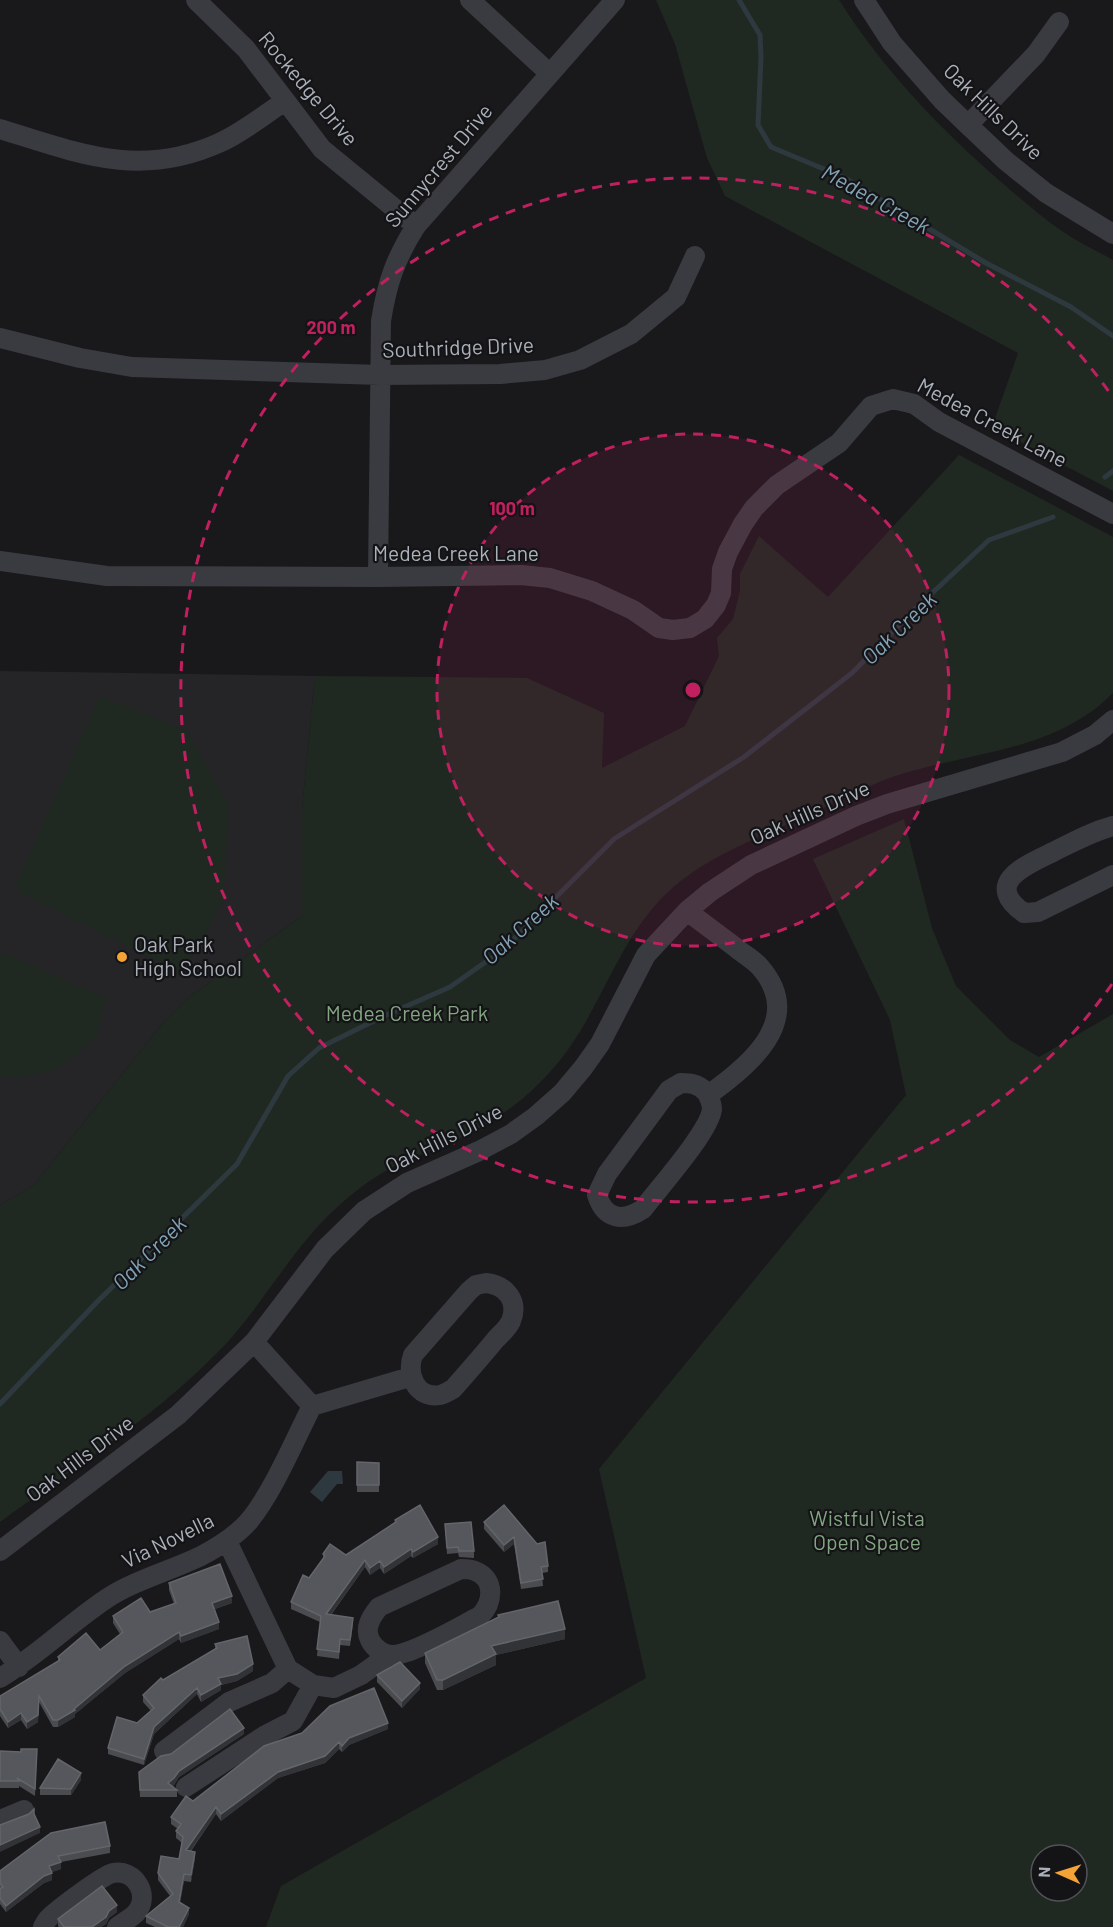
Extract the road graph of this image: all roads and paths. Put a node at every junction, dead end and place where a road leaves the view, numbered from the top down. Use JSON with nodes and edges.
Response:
{"nodes":[{"id":1,"x":196,"y":0,"type":"edge"},
{"id":2,"x":471,"y":0,"type":"edge"},
{"id":3,"x":615,"y":0,"type":"edge"},
{"id":4,"x":864,"y":0,"type":"edge"},
{"id":5,"x":1059,"y":22,"type":"dead end"},
{"id":6,"x":549,"y":73,"type":"junction"},
{"id":7,"x":285,"y":101,"type":"junction"},
{"id":8,"x":968,"y":125,"type":"junction"},
{"id":9,"x":0,"y":129,"type":"edge"},
{"id":10,"x":416,"y":226,"type":"junction"},
{"id":11,"x":1113,"y":234,"type":"edge"},
{"id":12,"x":695,"y":256,"type":"dead end"},
{"id":13,"x":0,"y":338,"type":"edge"},
{"id":14,"x":380,"y":375,"type":"junction"},
{"id":15,"x":1113,"y":514,"type":"edge"},
{"id":16,"x":0,"y":561,"type":"edge"},
{"id":17,"x":378,"y":578,"type":"junction"},
{"id":18,"x":1113,"y":720,"type":"edge"},
{"id":19,"x":1113,"y":826,"type":"edge"},
{"id":20,"x":1113,"y":875,"type":"edge"},
{"id":21,"x":687,"y":911,"type":"junction"},
{"id":22,"x":708,"y":1095,"type":"junction"},
{"id":23,"x":254,"y":1342,"type":"junction"},
{"id":24,"x":410,"y":1377,"type":"junction"},
{"id":25,"x":312,"y":1406,"type":"junction"},
{"id":26,"x":227,"y":1541,"type":"junction"},
{"id":27,"x":0,"y":1551,"type":"edge"},
{"id":28,"x":0,"y":1641,"type":"edge"},
{"id":29,"x":389,"y":1655,"type":"junction"},
{"id":30,"x":19,"y":1667,"type":"junction"},
{"id":31,"x":288,"y":1668,"type":"junction"},
{"id":32,"x":0,"y":1678,"type":"edge"},
{"id":33,"x":313,"y":1685,"type":"junction"},
{"id":34,"x":164,"y":1751,"type":"dead end"},
{"id":35,"x":186,"y":1787,"type":"dead end"},
{"id":36,"x":24,"y":1810,"type":"dead end"},
{"id":37,"x":0,"y":1820,"type":"edge"},
{"id":38,"x":43,"y":1927,"type":"edge"},
{"id":39,"x":117,"y":1927,"type":"edge"}],
"edges":[{"from":1,"to":7,"type":"street","name":"Rockedge Drive"},
{"from":2,"to":6,"type":"street"},
{"from":3,"to":6,"type":"street","name":"Sunnycrest Drive"},
{"from":4,"to":8,"type":"street","name":"Oak Hills Drive"},
{"from":5,"to":8,"type":"street"},
{"from":6,"to":10,"type":"street","name":"Sunnycrest Drive"},
{"from":7,"to":9,"type":"street"},
{"from":7,"to":10,"type":"street","name":"Rockedge Drive"},
{"from":8,"to":11,"type":"street","name":"Oak Hills Drive"},
{"from":10,"to":14,"type":"street","name":"Sunnycrest Drive"},
{"from":12,"to":14,"type":"street","name":"Southridge Drive"},
{"from":13,"to":14,"type":"street","name":"Southridge Drive"},
{"from":14,"to":17,"type":"street","name":"Sunnycrest Drive"},
{"from":15,"to":17,"type":"street","name":"Medea Creek Lane"},
{"from":16,"to":17,"type":"street","name":"Medea Creek Lane"},
{"from":18,"to":21,"type":"street","name":"Oak Hills Drive"},
{"from":19,"to":20,"type":"street"},
{"from":21,"to":22,"type":"street"},
{"from":21,"to":23,"type":"street","name":"Oak Hills Drive"},
{"from":22,"to":22,"type":"street"},
{"from":23,"to":25,"type":"street"},
{"from":23,"to":27,"type":"street","name":"Oak Hills Drive"},
{"from":24,"to":24,"type":"street"},
{"from":24,"to":25,"type":"street"},
{"from":25,"to":26,"type":"street","name":"Via Novella"},
{"from":26,"to":30,"type":"street","name":"Via Novella"},
{"from":26,"to":31,"type":"street"},
{"from":28,"to":30,"type":"street"},
{"from":29,"to":29,"type":"street"},
{"from":29,"to":33,"type":"street"},
{"from":30,"to":32,"type":"street","name":"Via Novella"},
{"from":31,"to":33,"type":"street"},
{"from":31,"to":34,"type":"street"},
{"from":33,"to":35,"type":"street"},
{"from":36,"to":37,"type":"street"},
{"from":38,"to":39,"type":"street"}]}
